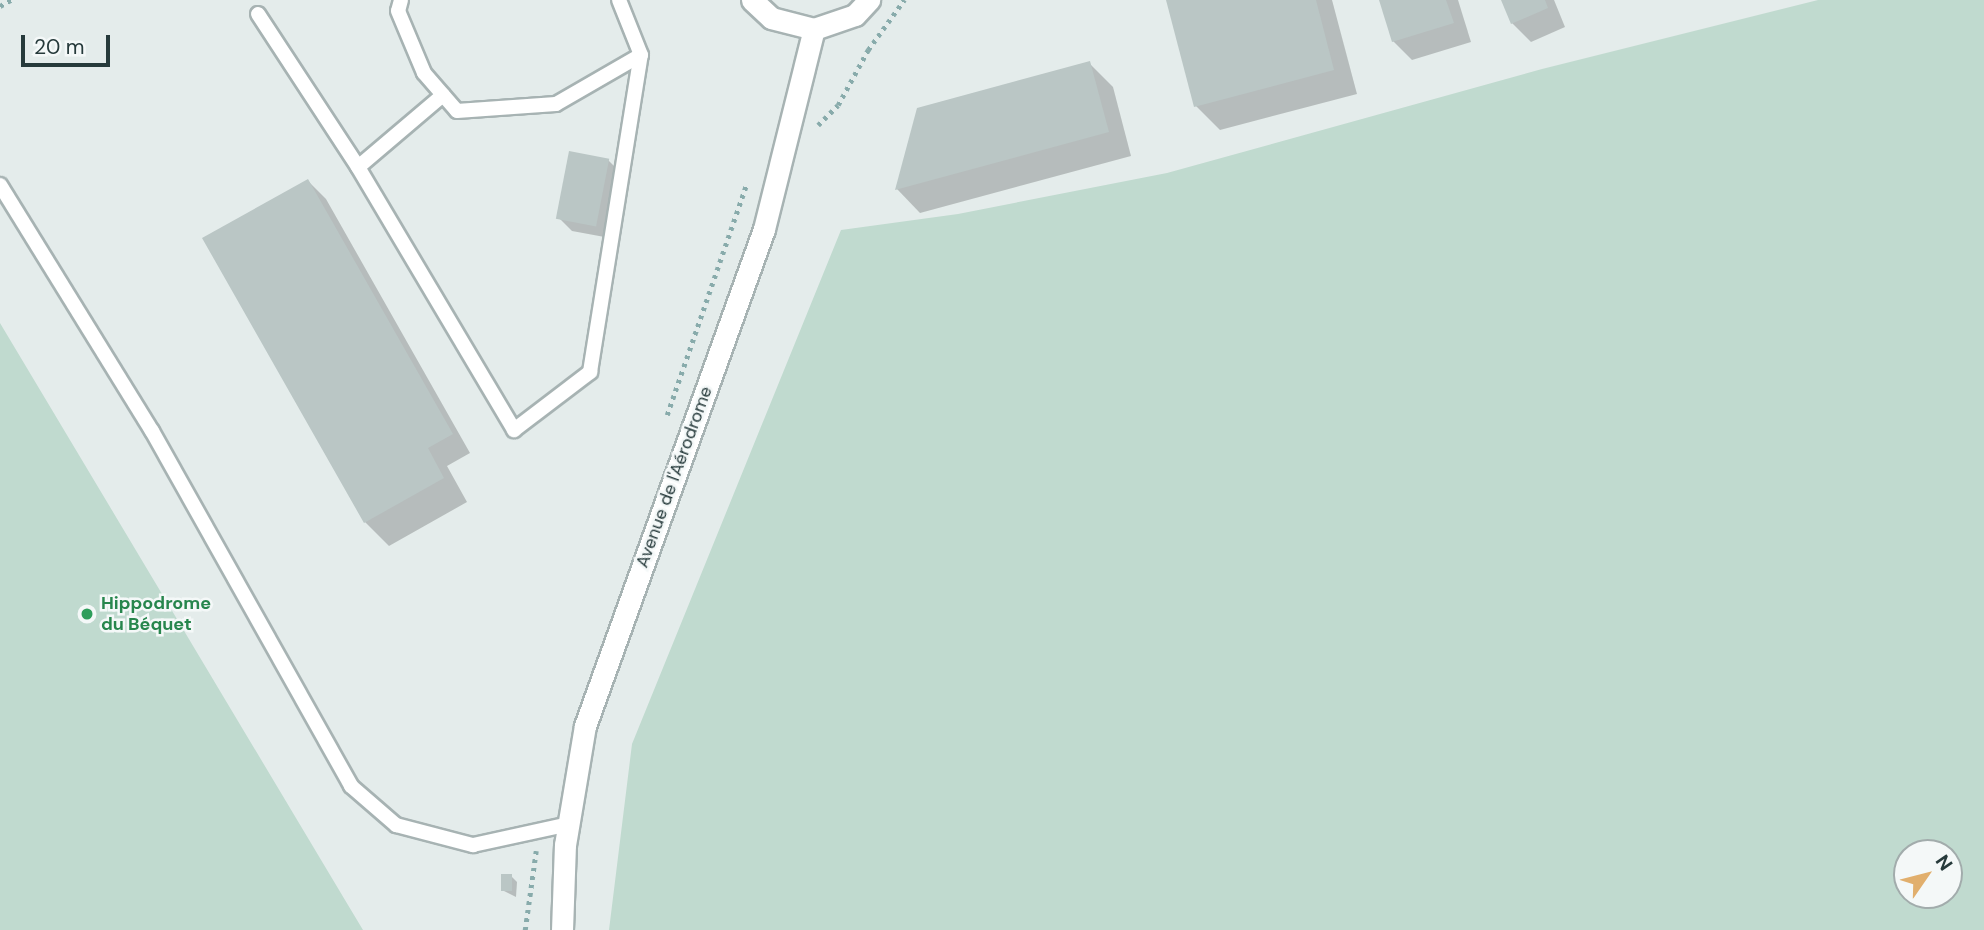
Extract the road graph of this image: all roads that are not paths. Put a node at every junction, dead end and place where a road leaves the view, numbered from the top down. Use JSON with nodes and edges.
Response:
{"nodes":[{"id":1,"x":401,"y":0,"type":"edge"},
{"id":2,"x":619,"y":0,"type":"edge"},
{"id":3,"x":752,"y":0,"type":"edge"},
{"id":4,"x":869,"y":0,"type":"edge"},
{"id":5,"x":258,"y":14,"type":"dead end"},
{"id":6,"x":814,"y":29,"type":"junction"},
{"id":7,"x":641,"y":55,"type":"junction"},
{"id":8,"x":443,"y":95,"type":"junction"},
{"id":9,"x":358,"y":167,"type":"junction"},
{"id":10,"x":0,"y":185,"type":"edge"},
{"id":11,"x":569,"y":824,"type":"junction"},
{"id":12,"x":562,"y":930,"type":"edge"}],
"edges":[{"from":1,"to":8,"type":"lane"},
{"from":2,"to":7,"type":"lane"},
{"from":3,"to":6,"type":"street"},
{"from":4,"to":6,"type":"street"},
{"from":5,"to":9,"type":"lane"},
{"from":6,"to":11,"type":"street","name":"Avenue de l'Aérodrome"},
{"from":7,"to":8,"type":"lane"},
{"from":7,"to":9,"type":"lane"},
{"from":8,"to":9,"type":"lane"},
{"from":10,"to":11,"type":"lane"},
{"from":11,"to":12,"type":"street","name":"Avenue de l'Aérodrome"}]}
